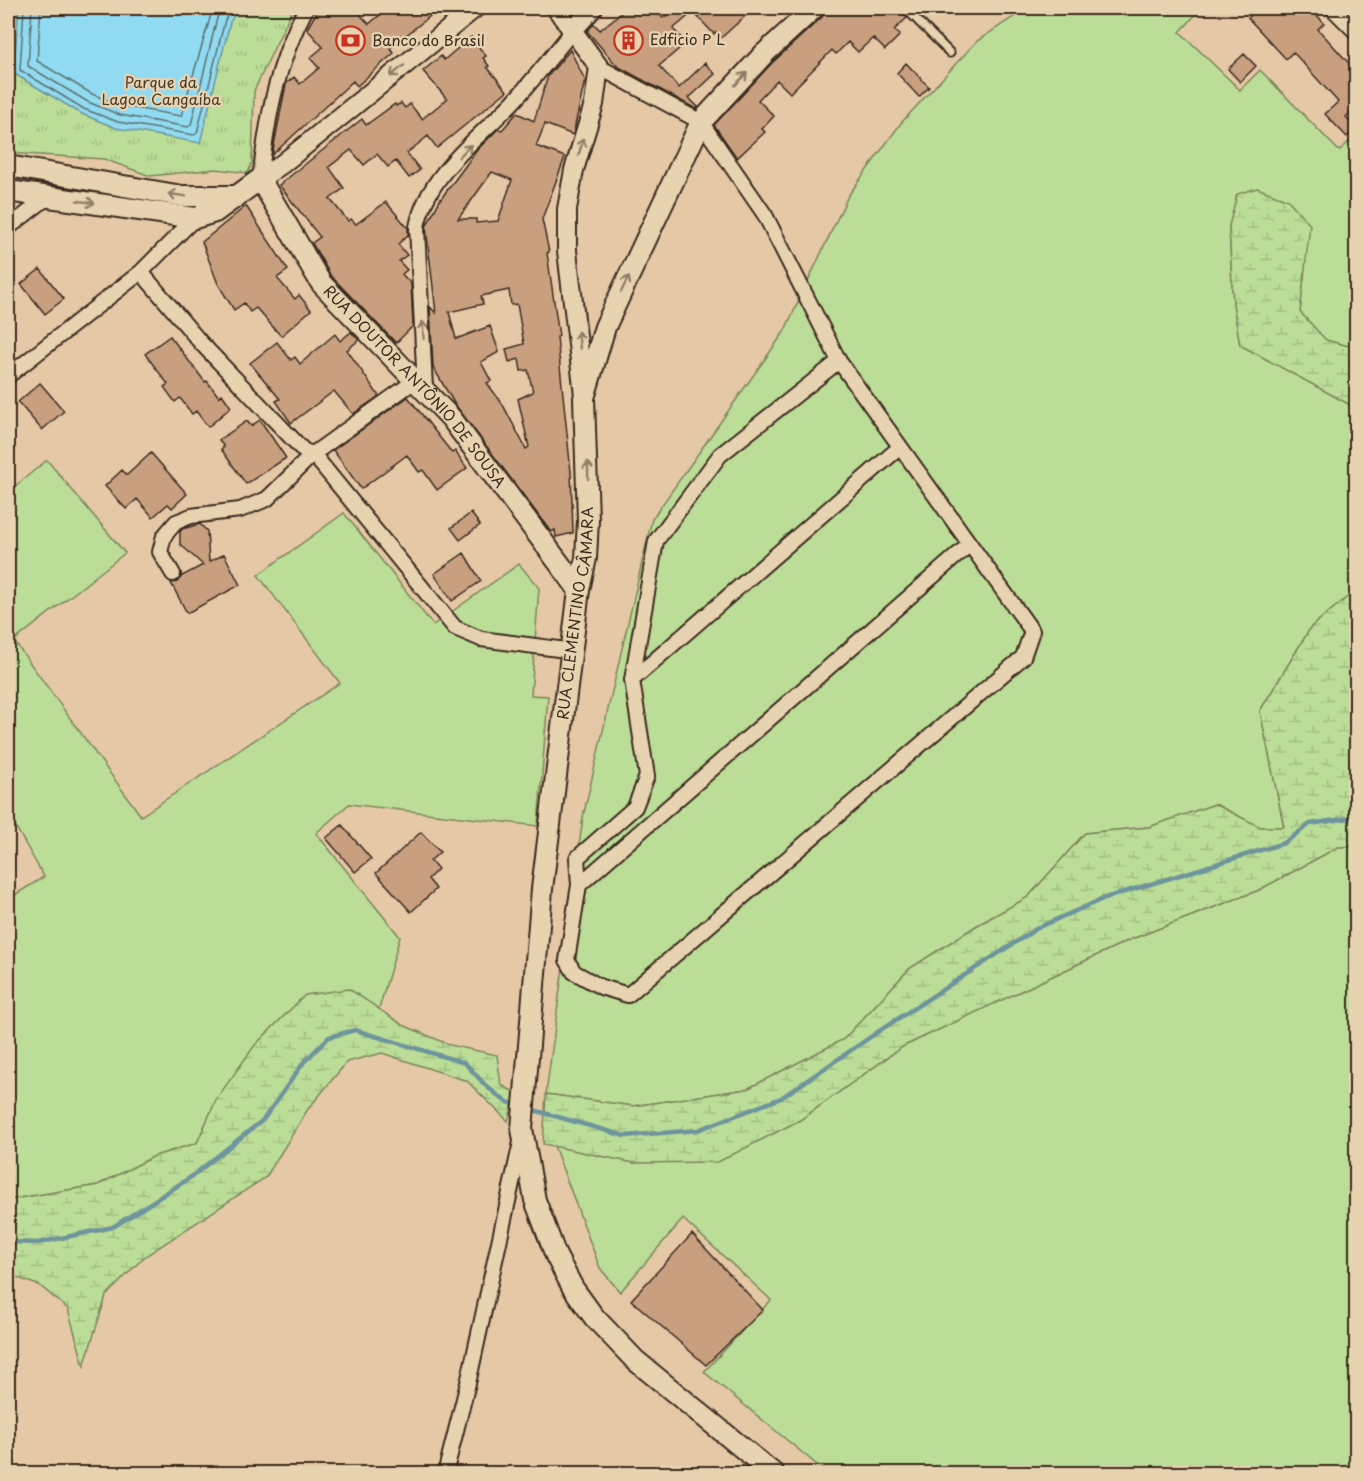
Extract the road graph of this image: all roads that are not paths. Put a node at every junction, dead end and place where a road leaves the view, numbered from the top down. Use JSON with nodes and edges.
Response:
{"nodes":[{"id":1,"x":306,"y":8,"type":"edge"},
{"id":2,"x":475,"y":8,"type":"edge"},
{"id":3,"x":556,"y":8,"type":"edge"},
{"id":4,"x":591,"y":8,"type":"edge"},
{"id":5,"x":814,"y":8,"type":"edge"},
{"id":6,"x":905,"y":8,"type":"edge"},
{"id":7,"x":1332,"y":8,"type":"edge"},
{"id":8,"x":573,"y":30,"type":"junction"},
{"id":9,"x":1356,"y":32,"type":"edge"},
{"id":10,"x":950,"y":53,"type":"dead end"},
{"id":11,"x":599,"y":67,"type":"junction"},
{"id":12,"x":701,"y":122,"type":"junction"},
{"id":13,"x":8,"y":166,"type":"edge"},
{"id":14,"x":260,"y":179,"type":"junction"},
{"id":15,"x":8,"y":191,"type":"edge"},
{"id":16,"x":49,"y":196,"type":"junction"},
{"id":17,"x":235,"y":196,"type":"junction"},
{"id":18,"x":195,"y":218,"type":"junction"},
{"id":19,"x":8,"y":228,"type":"edge"},
{"id":20,"x":141,"y":272,"type":"junction"},
{"id":21,"x":839,"y":361,"type":"junction"},
{"id":22,"x":8,"y":376,"type":"edge"},
{"id":23,"x":421,"y":384,"type":"junction"},
{"id":24,"x":584,"y":398,"type":"junction"},
{"id":25,"x":900,"y":447,"type":"junction"},
{"id":26,"x":313,"y":454,"type":"junction"},
{"id":27,"x":970,"y":544,"type":"junction"},
{"id":28,"x":172,"y":574,"type":"dead end"},
{"id":29,"x":579,"y":590,"type":"junction"},
{"id":30,"x":574,"y":651,"type":"junction"},
{"id":31,"x":632,"y":680,"type":"junction"},
{"id":32,"x":579,"y":885,"type":"junction"},
{"id":33,"x":522,"y":1133,"type":"junction"},
{"id":34,"x":445,"y":1473,"type":"edge"},
{"id":35,"x":774,"y":1473,"type":"edge"}],
"edges":[{"from":1,"to":14,"type":"street"},
{"from":2,"to":14,"type":"street","one_way":true},
{"from":3,"to":8,"type":"street"},
{"from":4,"to":8,"type":"street"},
{"from":12,"to":5,"type":"main road","name":"RUA CLEMENTINO CÂMARA","one_way":true},
{"from":6,"to":10,"type":"lane"},
{"from":7,"to":9,"type":"street"},
{"from":8,"to":11,"type":"street"},
{"from":23,"to":8,"type":"street","one_way":true},
{"from":11,"to":12,"type":"street"},
{"from":24,"to":11,"type":"street","one_way":true},
{"from":12,"to":21,"type":"street"},
{"from":24,"to":12,"type":"main road","name":"RUA CLEMENTINO CÂMARA","one_way":true},
{"from":17,"to":13,"type":"main road","one_way":true},
{"from":14,"to":17,"type":"main road"},
{"from":14,"to":23,"type":"main road","name":"RUA DOUTOR ANTÔNIO DE SOUSA"},
{"from":15,"to":16,"type":"main road"},
{"from":16,"to":18,"type":"main road","one_way":true},
{"from":16,"to":19,"type":"street"},
{"from":17,"to":18,"type":"main road"},
{"from":18,"to":20,"type":"street"},
{"from":20,"to":22,"type":"street"},
{"from":20,"to":26,"type":"street"},
{"from":21,"to":25,"type":"street"},
{"from":21,"to":31,"type":"street"},
{"from":23,"to":26,"type":"street"},
{"from":23,"to":29,"type":"main road","name":"RUA DOUTOR ANTÔNIO DE SOUSA"},
{"from":29,"to":24,"type":"main road","name":"RUA CLEMENTINO CÂMARA","one_way":true},
{"from":25,"to":27,"type":"street"},
{"from":25,"to":31,"type":"street"},
{"from":26,"to":28,"type":"street"},
{"from":26,"to":30,"type":"street"},
{"from":27,"to":32,"type":"street"},
{"from":27,"to":32,"type":"street"},
{"from":29,"to":30,"type":"main road","name":"RUA CLEMENTINO CÂMARA"},
{"from":30,"to":33,"type":"main road","name":"RUA CLEMENTINO CÂMARA"},
{"from":31,"to":32,"type":"street"},
{"from":33,"to":34,"type":"street"},
{"from":33,"to":35,"type":"main road","name":"RUA CLEMENTINO CÂMARA"}]}
